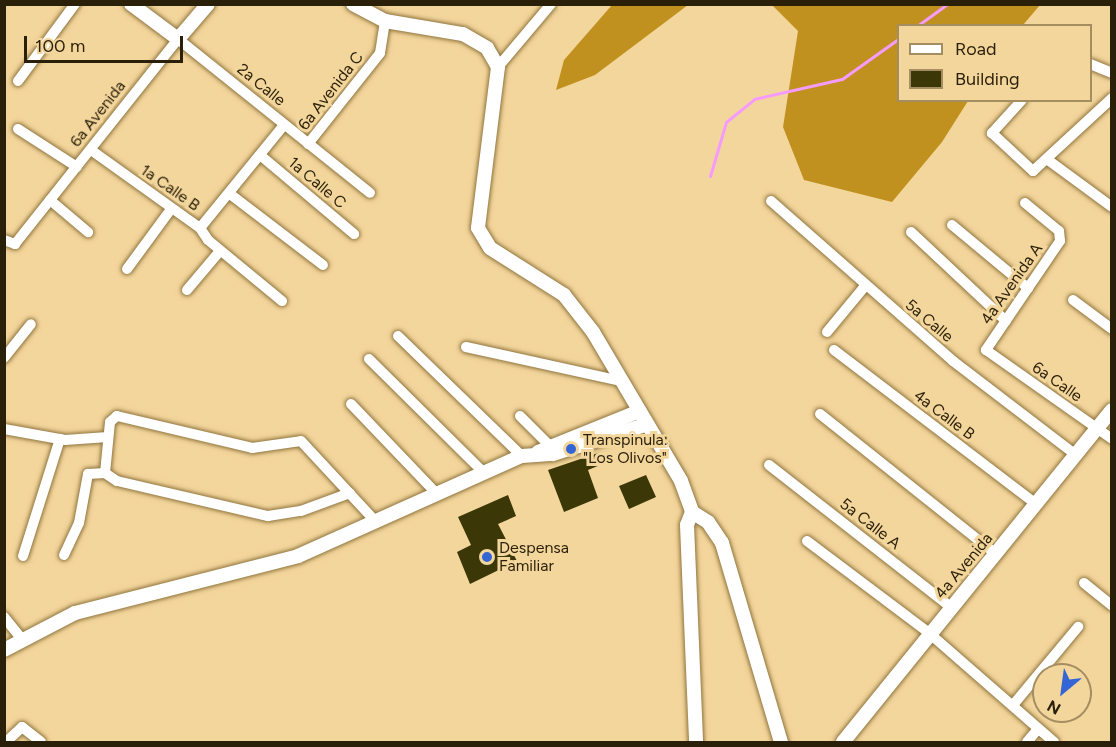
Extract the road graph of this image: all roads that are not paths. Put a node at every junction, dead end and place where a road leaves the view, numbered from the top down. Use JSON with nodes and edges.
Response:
{"nodes":[{"id":1,"x":75,"y":4,"type":"edge"},
{"id":2,"x":131,"y":4,"type":"edge"},
{"id":3,"x":208,"y":4,"type":"edge"},
{"id":4,"x":353,"y":4,"type":"edge"},
{"id":5,"x":551,"y":4,"type":"edge"},
{"id":6,"x":385,"y":21,"type":"junction"},
{"id":7,"x":178,"y":39,"type":"junction"},
{"id":8,"x":1092,"y":65,"type":"edge"},
{"id":9,"x":498,"y":67,"type":"junction"},
{"id":10,"x":1112,"y":73,"type":"edge"},
{"id":11,"x":18,"y":81,"type":"dead end"},
{"id":12,"x":1112,"y":98,"type":"edge"},
{"id":13,"x":1020,"y":102,"type":"edge"},
{"id":14,"x":284,"y":124,"type":"junction"},
{"id":15,"x":18,"y":129,"type":"dead end"},
{"id":16,"x":308,"y":144,"type":"junction"},
{"id":17,"x":91,"y":150,"type":"junction"},
{"id":18,"x":260,"y":155,"type":"junction"},
{"id":19,"x":1048,"y":160,"type":"junction"},
{"id":20,"x":77,"y":167,"type":"junction"},
{"id":21,"x":230,"y":194,"type":"junction"},
{"id":22,"x":370,"y":194,"type":"dead end"},
{"id":23,"x":50,"y":200,"type":"junction"},
{"id":24,"x":771,"y":201,"type":"dead end"},
{"id":25,"x":1025,"y":203,"type":"dead end"},
{"id":26,"x":1112,"y":207,"type":"edge"},
{"id":27,"x":171,"y":209,"type":"junction"},
{"id":28,"x":952,"y":225,"type":"dead end"},
{"id":29,"x":200,"y":228,"type":"junction"},
{"id":30,"x":88,"y":232,"type":"dead end"},
{"id":31,"x":911,"y":232,"type":"dead end"},
{"id":32,"x":354,"y":234,"type":"dead end"},
{"id":33,"x":9,"y":242,"type":"edge"},
{"id":34,"x":220,"y":251,"type":"junction"},
{"id":35,"x":323,"y":265,"type":"dead end"},
{"id":36,"x":127,"y":269,"type":"dead end"},
{"id":37,"x":865,"y":286,"type":"junction"},
{"id":38,"x":1028,"y":288,"type":"junction"},
{"id":39,"x":187,"y":290,"type":"dead end"},
{"id":40,"x":282,"y":300,"type":"dead end"},
{"id":41,"x":1073,"y":300,"type":"dead end"},
{"id":42,"x":1006,"y":321,"type":"junction"},
{"id":43,"x":31,"y":324,"type":"dead end"},
{"id":44,"x":1112,"y":329,"type":"edge"},
{"id":45,"x":827,"y":332,"type":"dead end"},
{"id":46,"x":398,"y":336,"type":"dead end"},
{"id":47,"x":466,"y":347,"type":"dead end"},
{"id":48,"x":834,"y":350,"type":"dead end"},
{"id":49,"x":986,"y":350,"type":"joint"},
{"id":50,"x":4,"y":358,"type":"edge"},
{"id":51,"x":369,"y":359,"type":"dead end"},
{"id":52,"x":620,"y":381,"type":"junction"},
{"id":53,"x":627,"y":394,"type":"junction"},
{"id":54,"x":351,"y":404,"type":"dead end"},
{"id":55,"x":1112,"y":410,"type":"edge"},
{"id":56,"x":637,"y":412,"type":"junction"},
{"id":57,"x":820,"y":414,"type":"dead end"},
{"id":58,"x":520,"y":416,"type":"dead end"},
{"id":59,"x":617,"y":420,"type":"junction"},
{"id":60,"x":645,"y":425,"type":"junction"},
{"id":61,"x":1097,"y":428,"type":"junction"},
{"id":62,"x":4,"y":429,"type":"edge"},
{"id":63,"x":108,"y":437,"type":"junction"},
{"id":64,"x":60,"y":439,"type":"junction"},
{"id":65,"x":1112,"y":439,"type":"edge"},
{"id":66,"x":543,"y":448,"type":"junction"},
{"id":67,"x":1076,"y":455,"type":"junction"},
{"id":68,"x":522,"y":456,"type":"junction"},
{"id":69,"x":769,"y":465,"type":"dead end"},
{"id":70,"x":483,"y":472,"type":"junction"},
{"id":71,"x":105,"y":473,"type":"junction"},
{"id":72,"x":350,"y":493,"type":"junction"},
{"id":73,"x":437,"y":494,"type":"junction"},
{"id":74,"x":1036,"y":504,"type":"junction"},
{"id":75,"x":692,"y":512,"type":"junction"},
{"id":76,"x":375,"y":521,"type":"junction"},
{"id":77,"x":807,"y":541,"type":"dead end"},
{"id":78,"x":996,"y":554,"type":"junction"},
{"id":79,"x":64,"y":555,"type":"dead end"},
{"id":80,"x":23,"y":556,"type":"dead end"},
{"id":81,"x":1084,"y":583,"type":"dead end"},
{"id":82,"x":1112,"y":606,"type":"edge"},
{"id":83,"x":951,"y":607,"type":"junction"},
{"id":84,"x":4,"y":617,"type":"edge"},
{"id":85,"x":1078,"y":627,"type":"dead end"},
{"id":86,"x":929,"y":633,"type":"junction"},
{"id":87,"x":22,"y":639,"type":"junction"},
{"id":88,"x":4,"y":650,"type":"edge"},
{"id":89,"x":1013,"y":705,"type":"junction"},
{"id":90,"x":1038,"y":729,"type":"junction"},
{"id":91,"x":6,"y":742,"type":"edge"},
{"id":92,"x":41,"y":742,"type":"edge"},
{"id":93,"x":696,"y":742,"type":"edge"},
{"id":94,"x":781,"y":742,"type":"edge"},
{"id":95,"x":843,"y":742,"type":"edge"},
{"id":96,"x":1027,"y":742,"type":"edge"},
{"id":97,"x":1054,"y":742,"type":"edge"}],
"edges":[{"from":1,"to":11,"type":"street"},
{"from":2,"to":7,"type":"street","name":"2a Calle"},
{"from":3,"to":7,"type":"street","name":"6a Avenida"},
{"from":4,"to":6,"type":"street"},
{"from":5,"to":9,"type":"street"},
{"from":6,"to":9,"type":"street"},
{"from":6,"to":16,"type":"street","name":"6a Avenida C"},
{"from":7,"to":14,"type":"street","name":"2a Calle"},
{"from":7,"to":17,"type":"street","name":"6a Avenida"},
{"from":8,"to":10,"type":"street"},
{"from":9,"to":52,"type":"street"},
{"from":12,"to":19,"type":"street"},
{"from":13,"to":19,"type":"street"},
{"from":14,"to":16,"type":"street","name":"2a Calle"},
{"from":14,"to":18,"type":"street"},
{"from":15,"to":20,"type":"street"},
{"from":16,"to":22,"type":"street","name":"2a Calle"},
{"from":17,"to":20,"type":"street","name":"6a Avenida"},
{"from":17,"to":27,"type":"street","name":"1a Calle B"},
{"from":18,"to":21,"type":"street"},
{"from":18,"to":32,"type":"street","name":"1a Calle C"},
{"from":19,"to":26,"type":"street"},
{"from":20,"to":23,"type":"street","name":"6a Avenida"},
{"from":21,"to":29,"type":"street"},
{"from":21,"to":35,"type":"street"},
{"from":23,"to":30,"type":"street"},
{"from":23,"to":33,"type":"street","name":"6a Avenida"},
{"from":24,"to":37,"type":"street","name":"5a Calle"},
{"from":25,"to":38,"type":"street","name":"4a Avenida A"},
{"from":27,"to":29,"type":"street","name":"1a Calle B"},
{"from":27,"to":36,"type":"street"},
{"from":28,"to":38,"type":"street"},
{"from":29,"to":34,"type":"street","name":"1a Calle B"},
{"from":31,"to":42,"type":"street"},
{"from":34,"to":39,"type":"street"},
{"from":34,"to":40,"type":"street","name":"1a Calle B"},
{"from":37,"to":45,"type":"street"},
{"from":37,"to":67,"type":"street","name":"5a Calle"},
{"from":38,"to":42,"type":"street","name":"4a Avenida A"},
{"from":41,"to":44,"type":"street"},
{"from":42,"to":49,"type":"street","name":"4a Avenida A"},
{"from":43,"to":50,"type":"street"},
{"from":46,"to":68,"type":"street"},
{"from":47,"to":52,"type":"street"},
{"from":48,"to":74,"type":"street","name":"4a Calle B"},
{"from":49,"to":61,"type":"street","name":"6a Calle"},
{"from":51,"to":70,"type":"street"},
{"from":52,"to":53,"type":"street"},
{"from":53,"to":56,"type":"street"},
{"from":53,"to":59,"type":"street"},
{"from":54,"to":73,"type":"street"},
{"from":55,"to":61,"type":"street","name":"4a Avenida"},
{"from":56,"to":59,"type":"street"},
{"from":56,"to":60,"type":"street"},
{"from":57,"to":78,"type":"street"},
{"from":58,"to":66,"type":"street"},
{"from":59,"to":66,"type":"street"},
{"from":60,"to":66,"type":"street"},
{"from":60,"to":75,"type":"street"},
{"from":61,"to":65,"type":"street","name":"6a Calle"},
{"from":61,"to":67,"type":"street","name":"4a Avenida"},
{"from":62,"to":64,"type":"street"},
{"from":63,"to":64,"type":"street"},
{"from":63,"to":71,"type":"street"},
{"from":63,"to":72,"type":"street"},
{"from":64,"to":80,"type":"street"},
{"from":66,"to":68,"type":"street"},
{"from":67,"to":74,"type":"street","name":"4a Avenida"},
{"from":68,"to":70,"type":"street"},
{"from":69,"to":83,"type":"street","name":"5a Calle A"},
{"from":70,"to":73,"type":"street"},
{"from":71,"to":72,"type":"street"},
{"from":71,"to":79,"type":"street"},
{"from":72,"to":76,"type":"street"},
{"from":73,"to":76,"type":"street"},
{"from":74,"to":78,"type":"street","name":"4a Avenida"},
{"from":75,"to":93,"type":"street"},
{"from":75,"to":94,"type":"street"},
{"from":76,"to":87,"type":"street"},
{"from":77,"to":86,"type":"street"},
{"from":78,"to":83,"type":"street","name":"4a Avenida"},
{"from":81,"to":82,"type":"street"},
{"from":83,"to":86,"type":"street","name":"4a Avenida"},
{"from":84,"to":87,"type":"street"},
{"from":85,"to":89,"type":"street"},
{"from":86,"to":89,"type":"street"},
{"from":86,"to":95,"type":"street","name":"4a Avenida"},
{"from":87,"to":88,"type":"street"},
{"from":89,"to":90,"type":"street"},
{"from":90,"to":96,"type":"street"},
{"from":90,"to":97,"type":"street"},
{"from":91,"to":92,"type":"street"}]}
